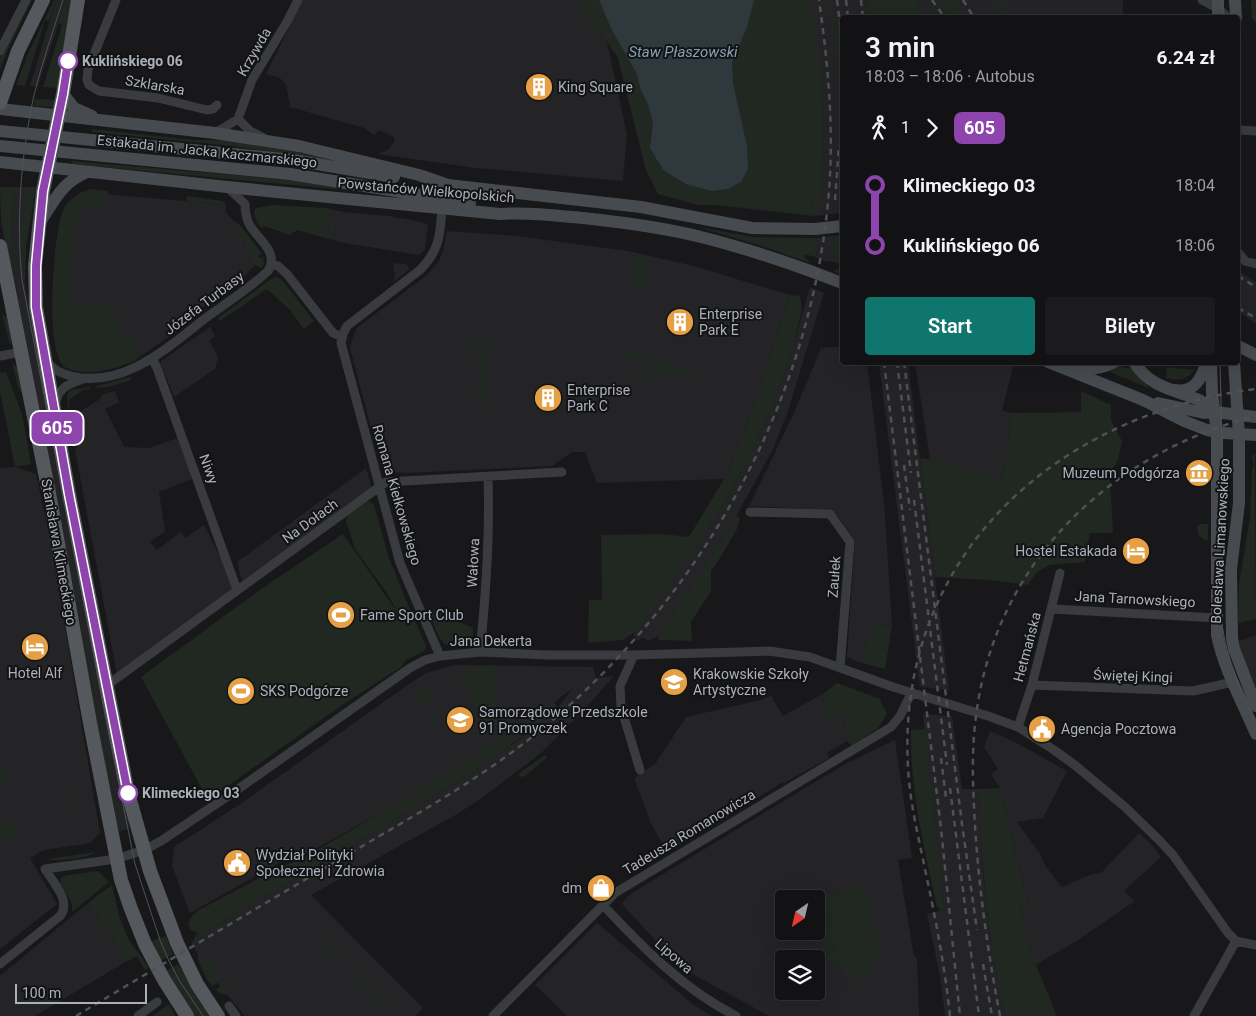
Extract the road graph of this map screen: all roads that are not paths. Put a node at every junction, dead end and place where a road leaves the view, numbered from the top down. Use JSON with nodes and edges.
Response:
{"nodes":[{"id":1,"x":26,"y":0,"type":"edge"},
{"id":2,"x":43,"y":0,"type":"edge"},
{"id":3,"x":78,"y":0,"type":"edge"},
{"id":4,"x":116,"y":0,"type":"edge"},
{"id":5,"x":298,"y":0,"type":"edge"},
{"id":6,"x":1202,"y":0,"type":"edge"},
{"id":7,"x":1235,"y":0,"type":"edge"},
{"id":8,"x":1221,"y":11,"type":"edge"},
{"id":9,"x":1236,"y":15,"type":"edge"},
{"id":10,"x":0,"y":51,"type":"edge"},
{"id":11,"x":63,"y":94,"type":"junction"},
{"id":12,"x":0,"y":103,"type":"edge"},
{"id":13,"x":217,"y":105,"type":"dead end"},
{"id":14,"x":0,"y":109,"type":"edge"},
{"id":15,"x":58,"y":116,"type":"junction"},
{"id":16,"x":238,"y":119,"type":"junction"},
{"id":17,"x":98,"y":120,"type":"junction"},
{"id":18,"x":1240,"y":130,"type":"edge"},
{"id":19,"x":0,"y":131,"type":"edge"},
{"id":20,"x":1256,"y":131,"type":"edge"},
{"id":21,"x":215,"y":133,"type":"junction"},
{"id":22,"x":274,"y":142,"type":"junction"},
{"id":23,"x":0,"y":146,"type":"edge"},
{"id":24,"x":0,"y":162,"type":"edge"},
{"id":25,"x":48,"y":167,"type":"junction"},
{"id":26,"x":87,"y":172,"type":"junction"},
{"id":27,"x":448,"y":184,"type":"junction"},
{"id":28,"x":227,"y":187,"type":"junction"},
{"id":29,"x":259,"y":190,"type":"junction"},
{"id":30,"x":245,"y":204,"type":"junction"},
{"id":31,"x":442,"y":208,"type":"junction"},
{"id":32,"x":529,"y":212,"type":"junction"},
{"id":33,"x":40,"y":222,"type":"junction"},
{"id":34,"x":840,"y":226,"type":"edge"},
{"id":35,"x":0,"y":246,"type":"edge"},
{"id":36,"x":1240,"y":255,"type":"edge"},
{"id":37,"x":272,"y":264,"type":"junction"},
{"id":38,"x":1256,"y":264,"type":"edge"},
{"id":39,"x":840,"y":282,"type":"edge"},
{"id":40,"x":342,"y":337,"type":"junction"},
{"id":41,"x":1240,"y":347,"type":"edge"},
{"id":42,"x":21,"y":352,"type":"junction"},
{"id":43,"x":1256,"y":355,"type":"edge"},
{"id":44,"x":0,"y":356,"type":"edge"},
{"id":45,"x":44,"y":356,"type":"junction"},
{"id":46,"x":152,"y":358,"type":"junction"},
{"id":47,"x":1056,"y":365,"type":"edge"},
{"id":48,"x":1108,"y":365,"type":"edge"},
{"id":49,"x":1136,"y":365,"type":"edge"},
{"id":50,"x":1206,"y":365,"type":"edge"},
{"id":51,"x":1211,"y":365,"type":"edge"},
{"id":52,"x":1234,"y":365,"type":"edge"},
{"id":53,"x":1063,"y":368,"type":"junction"},
{"id":54,"x":84,"y":379,"type":"junction"},
{"id":55,"x":1172,"y":390,"type":"junction"},
{"id":56,"x":1143,"y":400,"type":"junction"},
{"id":57,"x":54,"y":410,"type":"junction"},
{"id":58,"x":1215,"y":412,"type":"junction"},
{"id":59,"x":1238,"y":416,"type":"junction"},
{"id":60,"x":1256,"y":417,"type":"edge"},
{"id":61,"x":1217,"y":433,"type":"junction"},
{"id":62,"x":1239,"y":434,"type":"junction"},
{"id":63,"x":1256,"y":435,"type":"edge"},
{"id":64,"x":562,"y":472,"type":"dead end"},
{"id":65,"x":488,"y":476,"type":"junction"},
{"id":66,"x":379,"y":487,"type":"junction"},
{"id":67,"x":750,"y":512,"type":"dead end"},
{"id":68,"x":1060,"y":573,"type":"dead end"},
{"id":69,"x":237,"y":590,"type":"junction"},
{"id":70,"x":1052,"y":608,"type":"junction"},
{"id":71,"x":1217,"y":618,"type":"junction"},
{"id":72,"x":480,"y":652,"type":"junction"},
{"id":73,"x":634,"y":655,"type":"junction"},
{"id":74,"x":440,"y":656,"type":"junction"},
{"id":75,"x":840,"y":668,"type":"junction"},
{"id":76,"x":1233,"y":682,"type":"junction"},
{"id":77,"x":106,"y":686,"type":"junction"},
{"id":78,"x":1032,"y":686,"type":"junction"},
{"id":79,"x":912,"y":692,"type":"junction"},
{"id":80,"x":1256,"y":706,"type":"edge"},
{"id":81,"x":1018,"y":727,"type":"junction"},
{"id":82,"x":1256,"y":734,"type":"edge"},
{"id":83,"x":640,"y":770,"type":"dead end"},
{"id":84,"x":144,"y":850,"type":"junction"},
{"id":85,"x":116,"y":859,"type":"junction"},
{"id":86,"x":603,"y":905,"type":"junction"},
{"id":87,"x":1236,"y":941,"type":"junction"},
{"id":88,"x":1256,"y":945,"type":"edge"},
{"id":89,"x":0,"y":964,"type":"edge"},
{"id":90,"x":157,"y":1002,"type":"dead end"},
{"id":91,"x":228,"y":1006,"type":"dead end"},
{"id":92,"x":138,"y":1016,"type":"edge"},
{"id":93,"x":187,"y":1016,"type":"edge"},
{"id":94,"x":218,"y":1016,"type":"edge"},
{"id":95,"x":236,"y":1016,"type":"edge"},
{"id":96,"x":493,"y":1016,"type":"edge"},
{"id":97,"x":736,"y":1016,"type":"edge"},
{"id":98,"x":1194,"y":1016,"type":"edge"}],
"edges":[{"from":1,"to":10,"type":"street"},
{"from":2,"to":12,"type":"main road"},
{"from":3,"to":11,"type":"main road","name":"Stanisława Klimeckiego"},
{"from":4,"to":13,"type":"street","name":"Szklarska"},
{"from":5,"to":16,"type":"street","name":"Krzywda"},
{"from":6,"to":8,"type":"street"},
{"from":7,"to":9,"type":"main road"},
{"from":11,"to":15,"type":"main road","name":"Stanisława Klimeckiego"},
{"from":11,"to":17,"type":"main road"},
{"from":14,"to":15,"type":"main road","name":"Powstańców Wielkopolskich"},
{"from":15,"to":17,"type":"main road","name":"Powstańców Wielkopolskich"},
{"from":15,"to":25,"type":"main road","name":"Stanisława Klimeckiego"},
{"from":16,"to":21,"type":"street"},
{"from":16,"to":22,"type":"street"},
{"from":17,"to":21,"type":"main road","name":"Powstańców Wielkopolskich"},
{"from":18,"to":20,"type":"street"},
{"from":19,"to":27,"type":"main road","name":"Estakada im. Jacka Kaczmarskiego","bridge":true},
{"from":21,"to":22,"type":"main road","name":"Powstańców Wielkopolskich"},
{"from":22,"to":27,"type":"main road","name":"Powstańców Wielkopolskich"},
{"from":23,"to":32,"type":"main road","name":"Estakada im. Jacka Kaczmarskiego","bridge":true},
{"from":24,"to":25,"type":"main road","name":"Powstańców Wielkopolskich"},
{"from":25,"to":26,"type":"main road","name":"Powstańców Wielkopolskich"},
{"from":25,"to":33,"type":"main road","name":"Stanisława Klimeckiego"},
{"from":26,"to":28,"type":"main road","name":"Powstańców Wielkopolskich"},
{"from":26,"to":33,"type":"main road"},
{"from":27,"to":34,"type":"main road","name":"Powstańców Wielkopolskich"},
{"from":28,"to":29,"type":"main road","name":"Powstańców Wielkopolskich"},
{"from":28,"to":30,"type":"street"},
{"from":29,"to":30,"type":"street"},
{"from":29,"to":31,"type":"main road","name":"Powstańców Wielkopolskich"},
{"from":30,"to":37,"type":"street"},
{"from":31,"to":32,"type":"main road","name":"Powstańców Wielkopolskich"},
{"from":31,"to":40,"type":"street"},
{"from":32,"to":39,"type":"main road","name":"Powstańców Wielkopolskich"},
{"from":33,"to":45,"type":"main road","name":"Stanisława Klimeckiego"},
{"from":35,"to":42,"type":"main road","name":"Stanisława Klimeckiego"},
{"from":36,"to":38,"type":"street"},
{"from":37,"to":40,"type":"street"},
{"from":37,"to":46,"type":"street","name":"Józefa Turbasy"},
{"from":40,"to":66,"type":"street","name":"Romana Kiełkowskiego"},
{"from":41,"to":43,"type":"main road"},
{"from":42,"to":44,"type":"street"},
{"from":42,"to":85,"type":"main road","name":"Stanisława Klimeckiego"},
{"from":45,"to":54,"type":"street","name":"Józefa Turbasy"},
{"from":45,"to":57,"type":"main road","name":"Stanisława Klimeckiego"},
{"from":46,"to":54,"type":"street","name":"Józefa Turbasy"},
{"from":46,"to":69,"type":"street","name":"Niwy"},
{"from":47,"to":53,"type":"main road"},
{"from":48,"to":53,"type":"main road"},
{"from":49,"to":55,"type":"main road"},
{"from":50,"to":55,"type":"main road"},
{"from":51,"to":58,"type":"main road","name":"Bolesława Limanowskiego"},
{"from":52,"to":59,"type":"main road","name":"Bolesława Limanowskiego"},
{"from":53,"to":56,"type":"main road"},
{"from":54,"to":57,"type":"street","name":"Józefa Turbasy"},
{"from":55,"to":58,"type":"main road"},
{"from":56,"to":58,"type":"main road"},
{"from":56,"to":61,"type":"main road"},
{"from":57,"to":77,"type":"main road","name":"Stanisława Klimeckiego"},
{"from":58,"to":59,"type":"main road"},
{"from":58,"to":61,"type":"main road","name":"Bolesława Limanowskiego"},
{"from":59,"to":60,"type":"main road"},
{"from":59,"to":62,"type":"main road","name":"Bolesława Limanowskiego"},
{"from":61,"to":62,"type":"main road"},
{"from":61,"to":71,"type":"main road","name":"Bolesława Limanowskiego"},
{"from":62,"to":63,"type":"main road"},
{"from":62,"to":80,"type":"main road","name":"Bolesława Limanowskiego"},
{"from":64,"to":65,"type":"street","name":"Na Dołach"},
{"from":65,"to":66,"type":"street","name":"Na Dołach"},
{"from":65,"to":72,"type":"street","name":"Wałowa"},
{"from":66,"to":69,"type":"street","name":"Na Dołach"},
{"from":66,"to":74,"type":"street","name":"Romana Kiełkowskiego"},
{"from":67,"to":75,"type":"street","name":"Zaułek"},
{"from":68,"to":70,"type":"street","name":"Hetmańska"},
{"from":69,"to":77,"type":"street","name":"Na Dołach"},
{"from":70,"to":71,"type":"street","name":"Jana Tarnowskiego"},
{"from":70,"to":78,"type":"street","name":"Hetmańska"},
{"from":71,"to":76,"type":"main road","name":"Bolesława Limanowskiego"},
{"from":72,"to":73,"type":"street","name":"Jana Dekerta"},
{"from":72,"to":74,"type":"street","name":"Jana Dekerta"},
{"from":73,"to":75,"type":"street","name":"Jana Dekerta"},
{"from":73,"to":83,"type":"street"},
{"from":74,"to":84,"type":"street","name":"Jana Dekerta"},
{"from":75,"to":79,"type":"street","name":"Jana Dekerta"},
{"from":76,"to":78,"type":"street","name":"Świętej Kingi"},
{"from":76,"to":82,"type":"main road","name":"Bolesława Limanowskiego"},
{"from":77,"to":84,"type":"main road","name":"Stanisława Klimeckiego"},
{"from":78,"to":81,"type":"street","name":"Hetmańska"},
{"from":79,"to":81,"type":"street","name":"Jana Dekerta"},
{"from":79,"to":86,"type":"street","name":"Tadeusza Romanowicza"},
{"from":81,"to":87,"type":"street","name":"Jana Dekerta"},
{"from":84,"to":85,"type":"street","name":"Jana Dekerta"},
{"from":84,"to":94,"type":"main road","name":"Stanisława Klimeckiego"},
{"from":85,"to":89,"type":"street","name":"Jana Dekerta"},
{"from":85,"to":93,"type":"main road","name":"Stanisława Klimeckiego"},
{"from":86,"to":96,"type":"street","name":"Tadeusza Romanowicza"},
{"from":86,"to":97,"type":"street","name":"Lipowa"},
{"from":87,"to":88,"type":"street"},
{"from":87,"to":98,"type":"street"},
{"from":90,"to":92,"type":"street"},
{"from":91,"to":95,"type":"street"}]}
